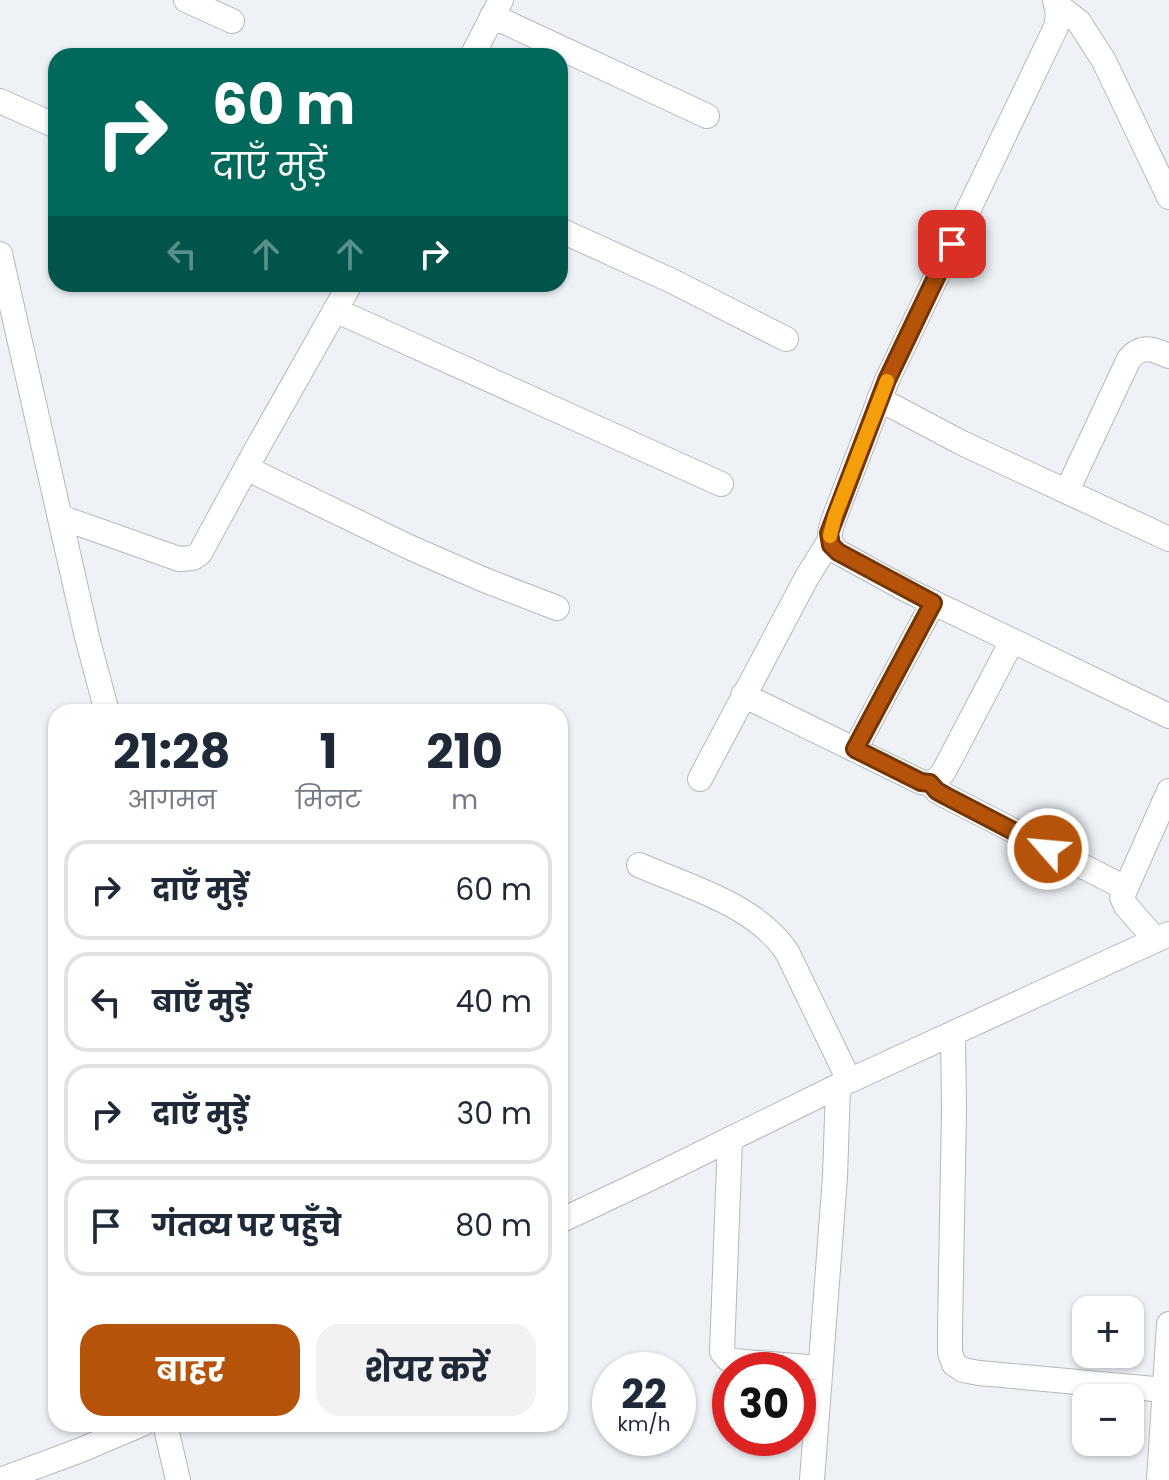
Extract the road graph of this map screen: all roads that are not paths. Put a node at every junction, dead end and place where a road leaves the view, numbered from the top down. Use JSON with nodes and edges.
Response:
{"nodes":[{"id":1,"x":186,"y":0,"type":"edge"},
{"id":2,"x":1056,"y":2,"type":"edge"},
{"id":3,"x":497,"y":8,"type":"edge"},
{"id":4,"x":232,"y":21,"type":"dead end"},
{"id":5,"x":476,"y":48,"type":"edge"},
{"id":6,"x":0,"y":101,"type":"edge"},
{"id":7,"x":707,"y":116,"type":"dead end"},
{"id":8,"x":48,"y":122,"type":"edge"},
{"id":9,"x":1169,"y":197,"type":"edge"},
{"id":10,"x":568,"y":234,"type":"edge"},
{"id":11,"x":0,"y":254,"type":"edge"},
{"id":12,"x":345,"y":292,"type":"edge"},
{"id":13,"x":335,"y":310,"type":"junction"},
{"id":14,"x":786,"y":339,"type":"dead end"},
{"id":15,"x":1169,"y":356,"type":"edge"},
{"id":16,"x":879,"y":399,"type":"junction"},
{"id":17,"x":246,"y":468,"type":"junction"},
{"id":18,"x":721,"y":484,"type":"dead end"},
{"id":19,"x":1067,"y":491,"type":"junction"},
{"id":20,"x":60,"y":517,"type":"junction"},
{"id":21,"x":1169,"y":539,"type":"edge"},
{"id":22,"x":830,"y":540,"type":"junction"},
{"id":23,"x":933,"y":603,"type":"junction"},
{"id":24,"x":557,"y":608,"type":"dead end"},
{"id":25,"x":1012,"y":641,"type":"junction"},
{"id":26,"x":743,"y":695,"type":"junction"},
{"id":27,"x":105,"y":704,"type":"edge"},
{"id":28,"x":1169,"y":716,"type":"edge"},
{"id":29,"x":855,"y":749,"type":"junction"},
{"id":30,"x":700,"y":779,"type":"dead end"},
{"id":31,"x":930,"y":783,"type":"junction"},
{"id":32,"x":1169,"y":791,"type":"edge"},
{"id":33,"x":639,"y":865,"type":"dead end"},
{"id":34,"x":1125,"y":888,"type":"junction"},
{"id":35,"x":1163,"y":937,"type":"edge"},
{"id":36,"x":953,"y":1033,"type":"junction"},
{"id":37,"x":844,"y":1083,"type":"junction"},
{"id":38,"x":730,"y":1139,"type":"junction"},
{"id":39,"x":568,"y":1217,"type":"edge"},
{"id":40,"x":1169,"y":1324,"type":"edge"},
{"id":41,"x":820,"y":1368,"type":"junction"},
{"id":42,"x":1165,"y":1390,"type":"junction"},
{"id":43,"x":123,"y":1432,"type":"edge"},
{"id":44,"x":167,"y":1432,"type":"edge"},
{"id":45,"x":0,"y":1480,"type":"edge"},
{"id":46,"x":178,"y":1480,"type":"edge"},
{"id":47,"x":812,"y":1480,"type":"edge"},
{"id":48,"x":1159,"y":1480,"type":"edge"}],
"edges":[{"from":1,"to":4,"type":"street"},
{"from":2,"to":9,"type":"street"},
{"from":2,"to":16,"type":"street"},
{"from":3,"to":5,"type":"street"},
{"from":3,"to":7,"type":"street"},
{"from":6,"to":8,"type":"street"},
{"from":10,"to":14,"type":"street"},
{"from":11,"to":20,"type":"street"},
{"from":12,"to":13,"type":"street"},
{"from":13,"to":17,"type":"street"},
{"from":13,"to":18,"type":"street"},
{"from":15,"to":19,"type":"street"},
{"from":16,"to":19,"type":"street"},
{"from":16,"to":22,"type":"street"},
{"from":17,"to":20,"type":"street"},
{"from":17,"to":24,"type":"street"},
{"from":19,"to":21,"type":"street"},
{"from":20,"to":27,"type":"street"},
{"from":22,"to":23,"type":"street"},
{"from":22,"to":26,"type":"street"},
{"from":23,"to":25,"type":"street"},
{"from":23,"to":29,"type":"street"},
{"from":25,"to":28,"type":"street"},
{"from":25,"to":31,"type":"street"},
{"from":26,"to":29,"type":"street"},
{"from":26,"to":30,"type":"street"},
{"from":29,"to":31,"type":"street"},
{"from":31,"to":34,"type":"street"},
{"from":32,"to":34,"type":"street"},
{"from":33,"to":37,"type":"street"},
{"from":34,"to":35,"type":"street"},
{"from":35,"to":36,"type":"street"},
{"from":36,"to":37,"type":"street"},
{"from":36,"to":42,"type":"street"},
{"from":37,"to":38,"type":"street"},
{"from":37,"to":41,"type":"street"},
{"from":38,"to":39,"type":"street"},
{"from":38,"to":41,"type":"street"},
{"from":40,"to":42,"type":"street"},
{"from":41,"to":47,"type":"street"},
{"from":42,"to":48,"type":"street"},
{"from":43,"to":45,"type":"street"},
{"from":44,"to":46,"type":"street"}]}
